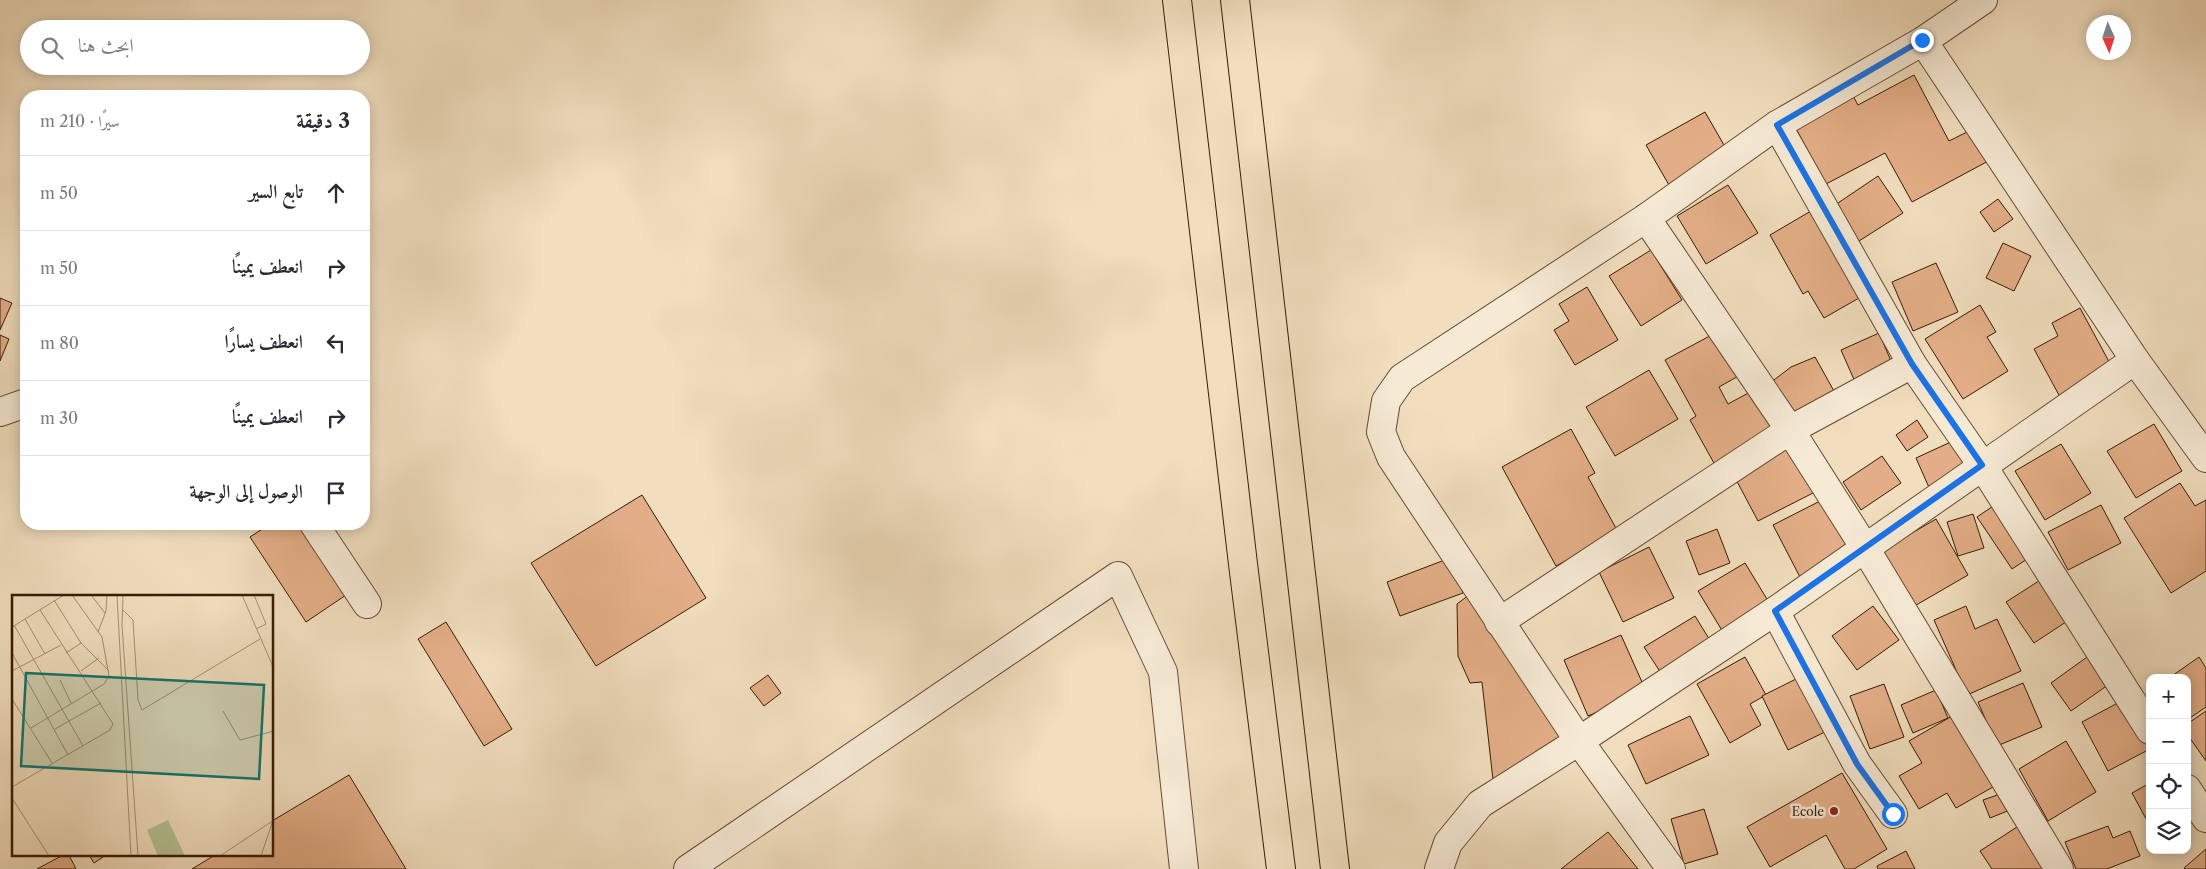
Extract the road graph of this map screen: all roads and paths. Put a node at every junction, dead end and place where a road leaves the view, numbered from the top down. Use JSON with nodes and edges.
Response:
{"nodes":[{"id":1,"x":1177,"y":0,"type":"edge"},
{"id":2,"x":1235,"y":0,"type":"edge"},
{"id":3,"x":1983,"y":0,"type":"edge"},
{"id":4,"x":1922,"y":40,"type":"junction"},
{"id":5,"x":1777,"y":125,"type":"junction"},
{"id":6,"x":1646,"y":218,"type":"junction"},
{"id":7,"x":2135,"y":360,"type":"junction"},
{"id":8,"x":1912,"y":364,"type":"junction"},
{"id":9,"x":20,"y":405,"type":"edge"},
{"id":10,"x":0,"y":412,"type":"edge"},
{"id":11,"x":1790,"y":430,"type":"junction"},
{"id":12,"x":2206,"y":458,"type":"edge"},
{"id":13,"x":1982,"y":465,"type":"junction"},
{"id":14,"x":318,"y":530,"type":"edge"},
{"id":15,"x":1865,"y":548,"type":"junction"},
{"id":16,"x":367,"y":604,"type":"dead end"},
{"id":17,"x":1775,"y":611,"type":"junction"},
{"id":18,"x":1499,"y":622,"type":"junction"},
{"id":19,"x":2146,"y":724,"type":"edge"},
{"id":20,"x":1579,"y":741,"type":"junction"},
{"id":21,"x":1893,"y":814,"type":"dead end"},
{"id":22,"x":688,"y":869,"type":"edge"},
{"id":23,"x":1184,"y":869,"type":"edge"},
{"id":24,"x":1281,"y":869,"type":"edge"},
{"id":25,"x":1335,"y":869,"type":"edge"},
{"id":26,"x":1439,"y":869,"type":"edge"},
{"id":27,"x":1671,"y":869,"type":"edge"},
{"id":28,"x":2059,"y":869,"type":"edge"}],
"edges":[{"from":1,"to":24,"type":"highway"},
{"from":2,"to":25,"type":"highway"},
{"from":3,"to":4,"type":"street"},
{"from":4,"to":5,"type":"street"},
{"from":4,"to":7,"type":"street"},
{"from":5,"to":6,"type":"street"},
{"from":5,"to":8,"type":"street"},
{"from":6,"to":11,"type":"street"},
{"from":6,"to":18,"type":"street"},
{"from":7,"to":12,"type":"street"},
{"from":7,"to":13,"type":"street"},
{"from":8,"to":11,"type":"street"},
{"from":8,"to":13,"type":"street"},
{"from":9,"to":10,"type":"street"},
{"from":11,"to":15,"type":"street"},
{"from":11,"to":18,"type":"street"},
{"from":13,"to":15,"type":"street"},
{"from":13,"to":19,"type":"street"},
{"from":14,"to":16,"type":"street"},
{"from":15,"to":17,"type":"street"},
{"from":15,"to":28,"type":"street"},
{"from":17,"to":20,"type":"street"},
{"from":17,"to":21,"type":"street"},
{"from":18,"to":20,"type":"street"},
{"from":20,"to":26,"type":"street"},
{"from":20,"to":27,"type":"street"},
{"from":22,"to":23,"type":"street"}]}
